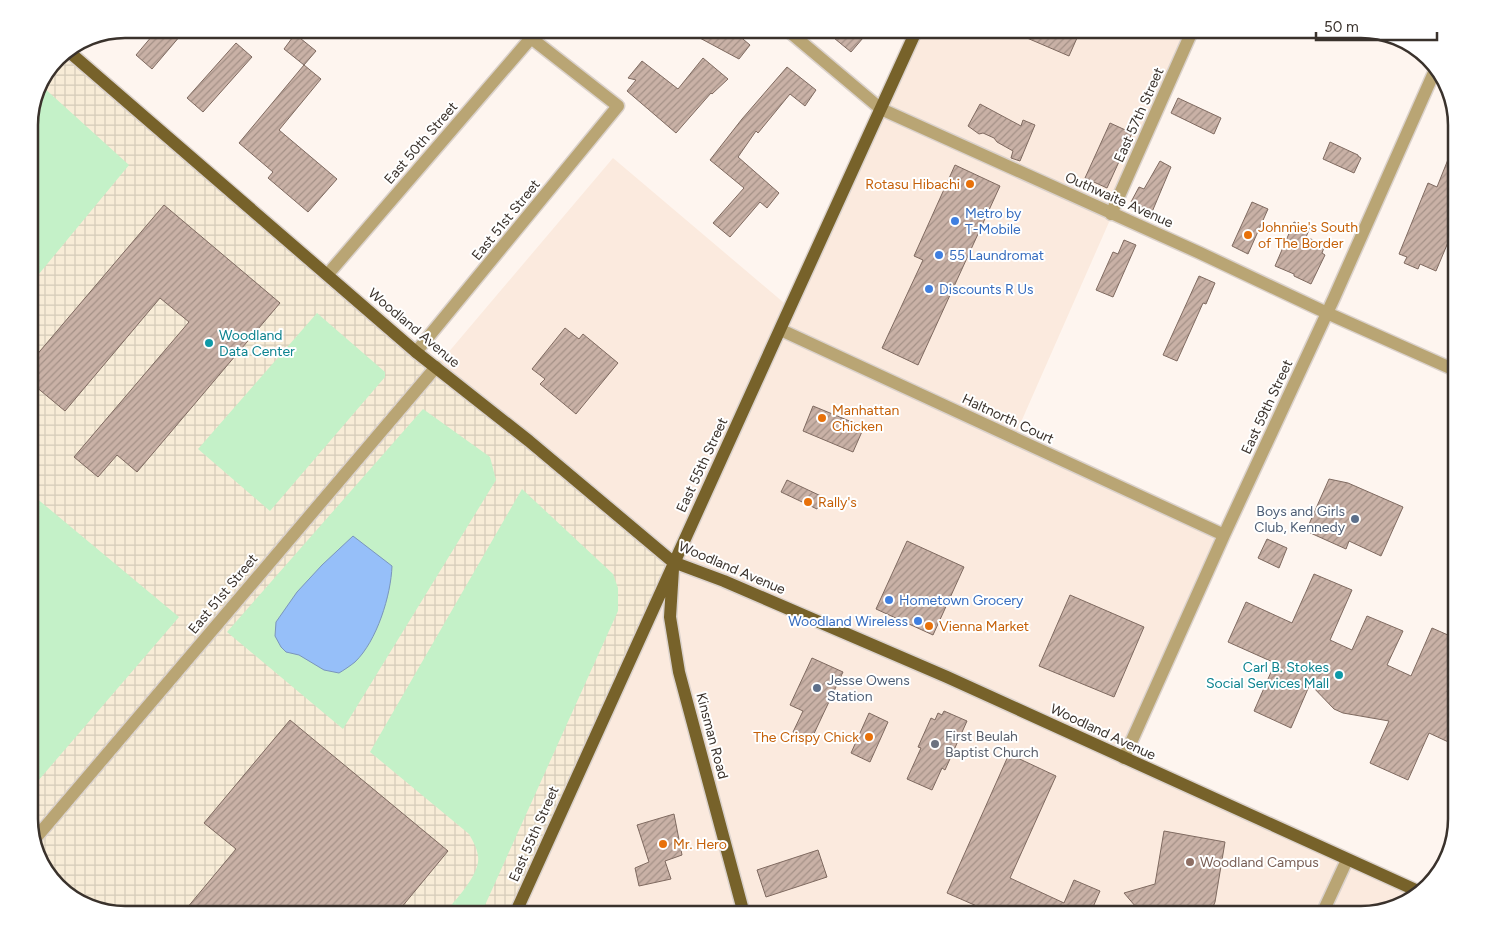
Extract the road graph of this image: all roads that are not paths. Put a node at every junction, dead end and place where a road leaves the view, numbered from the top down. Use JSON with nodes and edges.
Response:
{"nodes":[{"id":1,"x":525,"y":38,"type":"edge"},
{"id":2,"x":535,"y":38,"type":"edge"},
{"id":3,"x":797,"y":38,"type":"edge"},
{"id":4,"x":913,"y":38,"type":"edge"},
{"id":5,"x":1189,"y":38,"type":"edge"},
{"id":6,"x":73,"y":55,"type":"edge"},
{"id":7,"x":1433,"y":75,"type":"edge"},
{"id":8,"x":881,"y":109,"type":"junction"},
{"id":9,"x":1111,"y":214,"type":"junction"},
{"id":10,"x":328,"y":274,"type":"junction"},
{"id":11,"x":1327,"y":314,"type":"junction"},
{"id":12,"x":781,"y":330,"type":"junction"},
{"id":13,"x":416,"y":352,"type":"junction"},
{"id":14,"x":436,"y":367,"type":"junction"},
{"id":15,"x":1448,"y":367,"type":"edge"},
{"id":16,"x":1224,"y":534,"type":"junction"},
{"id":17,"x":673,"y":562,"type":"junction"},
{"id":18,"x":1124,"y":758,"type":"junction"},
{"id":19,"x":39,"y":834,"type":"edge"},
{"id":20,"x":1347,"y":860,"type":"junction"},
{"id":21,"x":1412,"y":889,"type":"edge"},
{"id":22,"x":518,"y":906,"type":"edge"},
{"id":23,"x":742,"y":906,"type":"edge"},
{"id":24,"x":1326,"y":906,"type":"edge"}],
"edges":[{"from":1,"to":10,"type":"street","name":"East 50th Street"},
{"from":2,"to":13,"type":"street","name":"East 51st Street"},
{"from":3,"to":8,"type":"street","name":"Outhwaite Avenue"},
{"from":4,"to":8,"type":"main road","name":"East 55th Street"},
{"from":5,"to":9,"type":"street","name":"East 57th Street"},
{"from":6,"to":10,"type":"main road","name":"Woodland Avenue"},
{"from":7,"to":11,"type":"street","name":"East 59th Street"},
{"from":8,"to":9,"type":"street","name":"Outhwaite Avenue"},
{"from":8,"to":12,"type":"main road","name":"East 55th Street"},
{"from":9,"to":11,"type":"street","name":"Outhwaite Avenue"},
{"from":10,"to":13,"type":"main road","name":"Woodland Avenue"},
{"from":11,"to":15,"type":"street","name":"Outhwaite Avenue"},
{"from":11,"to":16,"type":"street","name":"East 59th Street"},
{"from":12,"to":16,"type":"street","name":"Haltnorth Court"},
{"from":12,"to":17,"type":"main road","name":"East 55th Street"},
{"from":13,"to":14,"type":"main road","name":"Woodland Avenue"},
{"from":14,"to":17,"type":"main road","name":"Woodland Avenue"},
{"from":14,"to":19,"type":"street","name":"East 51st Street"},
{"from":16,"to":18,"type":"street","name":"East 59th Street"},
{"from":17,"to":18,"type":"main road","name":"Woodland Avenue"},
{"from":17,"to":22,"type":"main road","name":"East 55th Street"},
{"from":17,"to":23,"type":"main road","name":"Kinsman Road"},
{"from":18,"to":20,"type":"main road","name":"Woodland Avenue"},
{"from":20,"to":21,"type":"main road","name":"Woodland Avenue"},
{"from":20,"to":24,"type":"street"}]}
